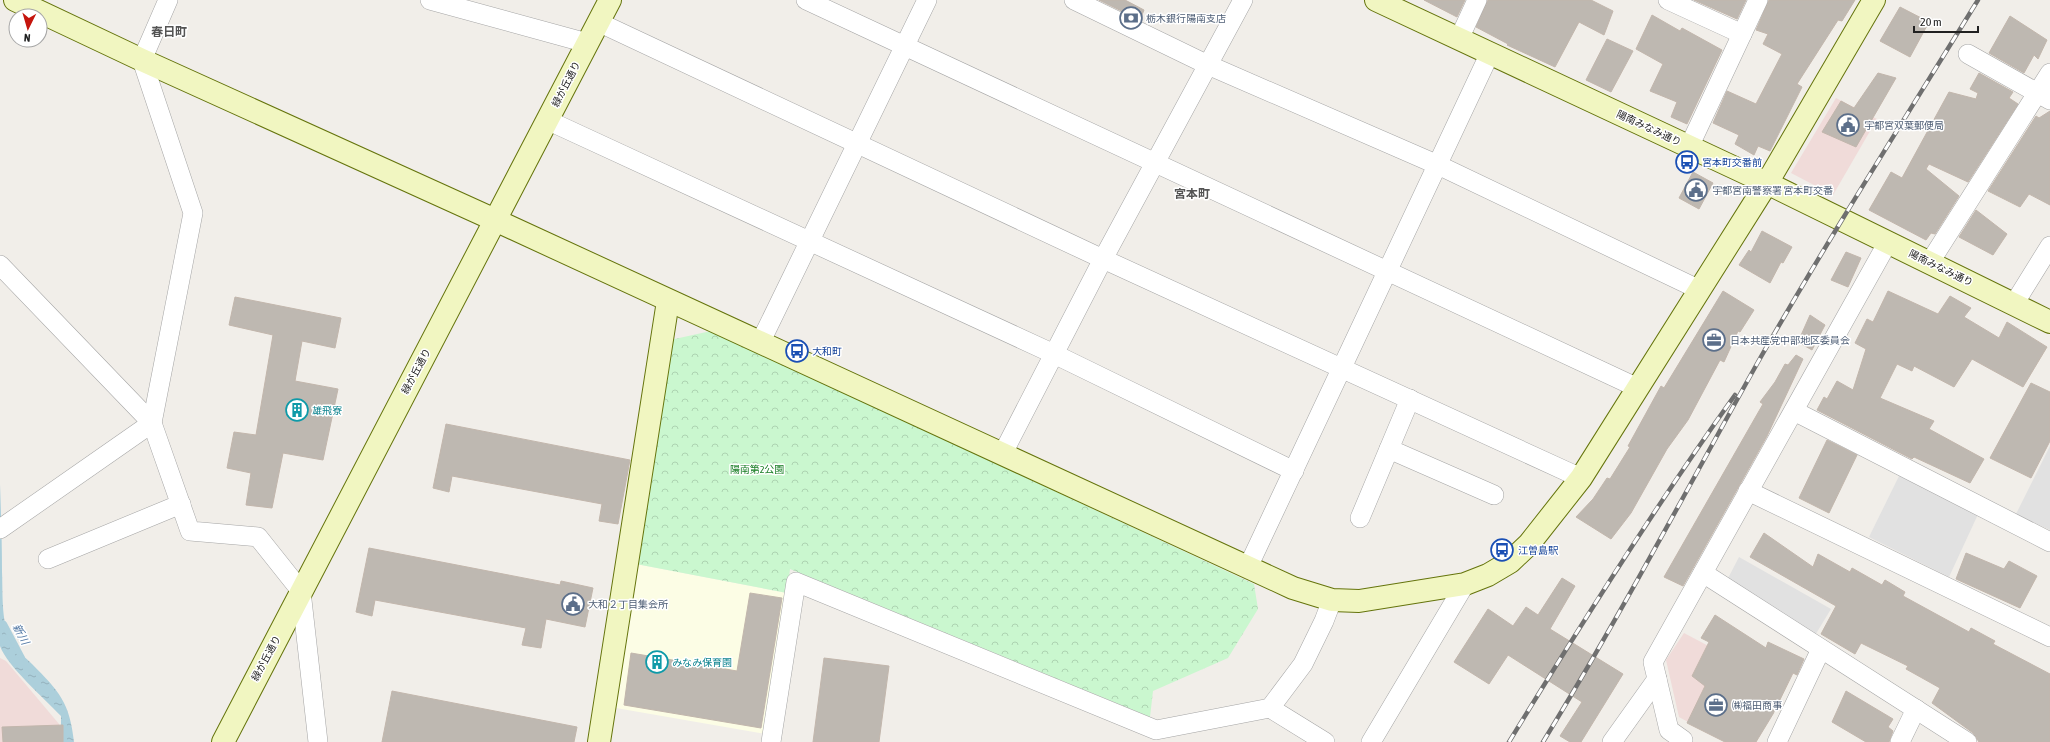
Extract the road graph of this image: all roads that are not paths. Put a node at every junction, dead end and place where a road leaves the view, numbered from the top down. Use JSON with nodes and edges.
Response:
{"nodes":[{"id":1,"x":15,"y":0,"type":"edge"},
{"id":2,"x":168,"y":0,"type":"edge"},
{"id":3,"x":430,"y":0,"type":"edge"},
{"id":4,"x":610,"y":0,"type":"edge"},
{"id":5,"x":806,"y":0,"type":"edge"},
{"id":6,"x":927,"y":0,"type":"edge"},
{"id":7,"x":1074,"y":0,"type":"edge"},
{"id":8,"x":1243,"y":0,"type":"edge"},
{"id":9,"x":1477,"y":0,"type":"edge"},
{"id":10,"x":1668,"y":0,"type":"edge"},
{"id":11,"x":1758,"y":0,"type":"edge"},
{"id":12,"x":1874,"y":0,"type":"edge"},
{"id":13,"x":1386,"y":2,"type":"edge"},
{"id":14,"x":598,"y":22,"type":"junction"},
{"id":15,"x":1742,"y":34,"type":"junction"},
{"id":16,"x":1459,"y":39,"type":"junction"},
{"id":17,"x":587,"y":43,"type":"junction"},
{"id":18,"x":904,"y":47,"type":"junction"},
{"id":19,"x":1490,"y":53,"type":"junction"},
{"id":20,"x":1968,"y":54,"type":"dead end"},
{"id":21,"x":142,"y":60,"type":"junction"},
{"id":22,"x":1208,"y":65,"type":"junction"},
{"id":23,"x":2050,"y":73,"type":"edge"},
{"id":24,"x":2044,"y":97,"type":"edge"},
{"id":25,"x":547,"y":120,"type":"junction"},
{"id":26,"x":857,"y":144,"type":"junction"},
{"id":27,"x":1689,"y":146,"type":"junction"},
{"id":28,"x":1155,"y":163,"type":"junction"},
{"id":29,"x":1438,"y":165,"type":"junction"},
{"id":30,"x":1767,"y":183,"type":"junction"},
{"id":31,"x":495,"y":220,"type":"junction"},
{"id":32,"x":809,"y":242,"type":"junction"},
{"id":33,"x":1888,"y":242,"type":"junction"},
{"id":34,"x":2050,"y":246,"type":"edge"},
{"id":35,"x":1103,"y":260,"type":"junction"},
{"id":36,"x":1930,"y":262,"type":"junction"},
{"id":37,"x":0,"y":264,"type":"edge"},
{"id":38,"x":1388,"y":272,"type":"junction"},
{"id":39,"x":1700,"y":290,"type":"junction"},
{"id":40,"x":668,"y":301,"type":"junction"},
{"id":41,"x":2014,"y":304,"type":"junction"},
{"id":42,"x":2050,"y":322,"type":"edge"},
{"id":43,"x":760,"y":343,"type":"junction"},
{"id":44,"x":1054,"y":354,"type":"junction"},
{"id":45,"x":1342,"y":369,"type":"junction"},
{"id":46,"x":1638,"y":388,"type":"junction"},
{"id":47,"x":1410,"y":399,"type":"junction"},
{"id":48,"x":1794,"y":411,"type":"junction"},
{"id":49,"x":152,"y":423,"type":"junction"},
{"id":50,"x":1389,"y":449,"type":"junction"},
{"id":51,"x":1003,"y":453,"type":"junction"},
{"id":52,"x":1294,"y":471,"type":"junction"},
{"id":53,"x":1582,"y":478,"type":"junction"},
{"id":54,"x":1748,"y":491,"type":"junction"},
{"id":55,"x":1494,"y":495,"type":"dead end"},
{"id":56,"x":181,"y":504,"type":"junction"},
{"id":57,"x":1360,"y":518,"type":"dead end"},
{"id":58,"x":0,"y":529,"type":"edge"},
{"id":59,"x":2050,"y":542,"type":"edge"},
{"id":60,"x":48,"y":559,"type":"dead end"},
{"id":61,"x":1248,"y":567,"type":"junction"},
{"id":62,"x":1703,"y":574,"type":"junction"},
{"id":63,"x":1465,"y":584,"type":"junction"},
{"id":64,"x":301,"y":592,"type":"junction"},
{"id":65,"x":1332,"y":600,"type":"junction"},
{"id":66,"x":2050,"y":637,"type":"edge"},
{"id":67,"x":1822,"y":649,"type":"junction"},
{"id":68,"x":1657,"y":679,"type":"junction"},
{"id":69,"x":1270,"y":708,"type":"junction"},
{"id":70,"x":1916,"y":709,"type":"junction"},
{"id":71,"x":1154,"y":736,"type":"edge"},
{"id":72,"x":1320,"y":740,"type":"edge"},
{"id":73,"x":1684,"y":741,"type":"edge"},
{"id":74,"x":223,"y":742,"type":"edge"},
{"id":75,"x":318,"y":742,"type":"edge"},
{"id":76,"x":599,"y":742,"type":"edge"},
{"id":77,"x":771,"y":742,"type":"edge"},
{"id":78,"x":1371,"y":742,"type":"edge"},
{"id":79,"x":1612,"y":742,"type":"edge"},
{"id":80,"x":1777,"y":742,"type":"edge"},
{"id":81,"x":1900,"y":742,"type":"edge"},
{"id":82,"x":1967,"y":742,"type":"edge"}],
"edges":[{"from":1,"to":21,"type":"street"},
{"from":2,"to":21,"type":"street"},
{"from":3,"to":17,"type":"street"},
{"from":4,"to":14,"type":"street","name":"緑が丘通り"},
{"from":5,"to":18,"type":"street"},
{"from":6,"to":18,"type":"street"},
{"from":7,"to":22,"type":"street"},
{"from":8,"to":22,"type":"street"},
{"from":9,"to":16,"type":"street"},
{"from":10,"to":15,"type":"street"},
{"from":11,"to":15,"type":"street"},
{"from":12,"to":30,"type":"street"},
{"from":13,"to":16,"type":"street","name":"陽南みなみ通り"},
{"from":14,"to":17,"type":"street","name":"緑が丘通り"},
{"from":14,"to":26,"type":"street"},
{"from":15,"to":27,"type":"street"},
{"from":16,"to":19,"type":"street","name":"陽南みなみ通り"},
{"from":17,"to":25,"type":"street","name":"緑が丘通り"},
{"from":18,"to":26,"type":"street"},
{"from":18,"to":28,"type":"street"},
{"from":19,"to":27,"type":"street","name":"陽南みなみ通り"},
{"from":19,"to":29,"type":"street"},
{"from":20,"to":24,"type":"street"},
{"from":21,"to":31,"type":"street"},
{"from":21,"to":49,"type":"street"},
{"from":22,"to":28,"type":"street"},
{"from":22,"to":29,"type":"street"},
{"from":23,"to":24,"type":"street"},
{"from":24,"to":36,"type":"street"},
{"from":25,"to":31,"type":"street","name":"緑が丘通り"},
{"from":25,"to":32,"type":"street"},
{"from":26,"to":32,"type":"street"},
{"from":26,"to":35,"type":"street"},
{"from":27,"to":30,"type":"street","name":"陽南みなみ通り"},
{"from":28,"to":35,"type":"street"},
{"from":28,"to":38,"type":"street"},
{"from":29,"to":38,"type":"street"},
{"from":29,"to":39,"type":"street"},
{"from":30,"to":33,"type":"street","name":"陽南みなみ通り"},
{"from":30,"to":39,"type":"street"},
{"from":31,"to":40,"type":"street"},
{"from":31,"to":64,"type":"street","name":"緑が丘通り"},
{"from":32,"to":43,"type":"street"},
{"from":32,"to":44,"type":"street"},
{"from":33,"to":36,"type":"street","name":"陽南みなみ通り"},
{"from":33,"to":48,"type":"street"},
{"from":34,"to":41,"type":"street"},
{"from":35,"to":44,"type":"street"},
{"from":35,"to":45,"type":"street"},
{"from":36,"to":41,"type":"street","name":"陽南みなみ通り"},
{"from":37,"to":49,"type":"street"},
{"from":38,"to":45,"type":"street"},
{"from":38,"to":46,"type":"street"},
{"from":39,"to":46,"type":"street"},
{"from":40,"to":43,"type":"street"},
{"from":40,"to":76,"type":"street"},
{"from":41,"to":42,"type":"street","name":"陽南みなみ通り"},
{"from":43,"to":51,"type":"street"},
{"from":44,"to":51,"type":"street"},
{"from":44,"to":52,"type":"street"},
{"from":45,"to":47,"type":"street"},
{"from":45,"to":52,"type":"street"},
{"from":46,"to":53,"type":"street"},
{"from":47,"to":50,"type":"street"},
{"from":47,"to":53,"type":"street"},
{"from":48,"to":54,"type":"street"},
{"from":48,"to":59,"type":"street"},
{"from":49,"to":56,"type":"street"},
{"from":49,"to":58,"type":"street"},
{"from":50,"to":55,"type":"street"},
{"from":50,"to":57,"type":"street"},
{"from":51,"to":61,"type":"street"},
{"from":52,"to":61,"type":"street"},
{"from":53,"to":63,"type":"street"},
{"from":54,"to":62,"type":"street"},
{"from":54,"to":66,"type":"street"},
{"from":56,"to":60,"type":"street"},
{"from":56,"to":64,"type":"street"},
{"from":61,"to":65,"type":"street"},
{"from":62,"to":67,"type":"street"},
{"from":62,"to":68,"type":"street"},
{"from":63,"to":65,"type":"street"},
{"from":63,"to":78,"type":"street"},
{"from":64,"to":74,"type":"street","name":"緑が丘通り"},
{"from":64,"to":75,"type":"street"},
{"from":65,"to":69,"type":"street"},
{"from":67,"to":70,"type":"street"},
{"from":67,"to":80,"type":"street"},
{"from":68,"to":73,"type":"street"},
{"from":68,"to":79,"type":"street"},
{"from":69,"to":71,"type":"street"},
{"from":69,"to":72,"type":"street"},
{"from":70,"to":81,"type":"street"},
{"from":70,"to":82,"type":"street"},
{"from":71,"to":77,"type":"street"}]}
